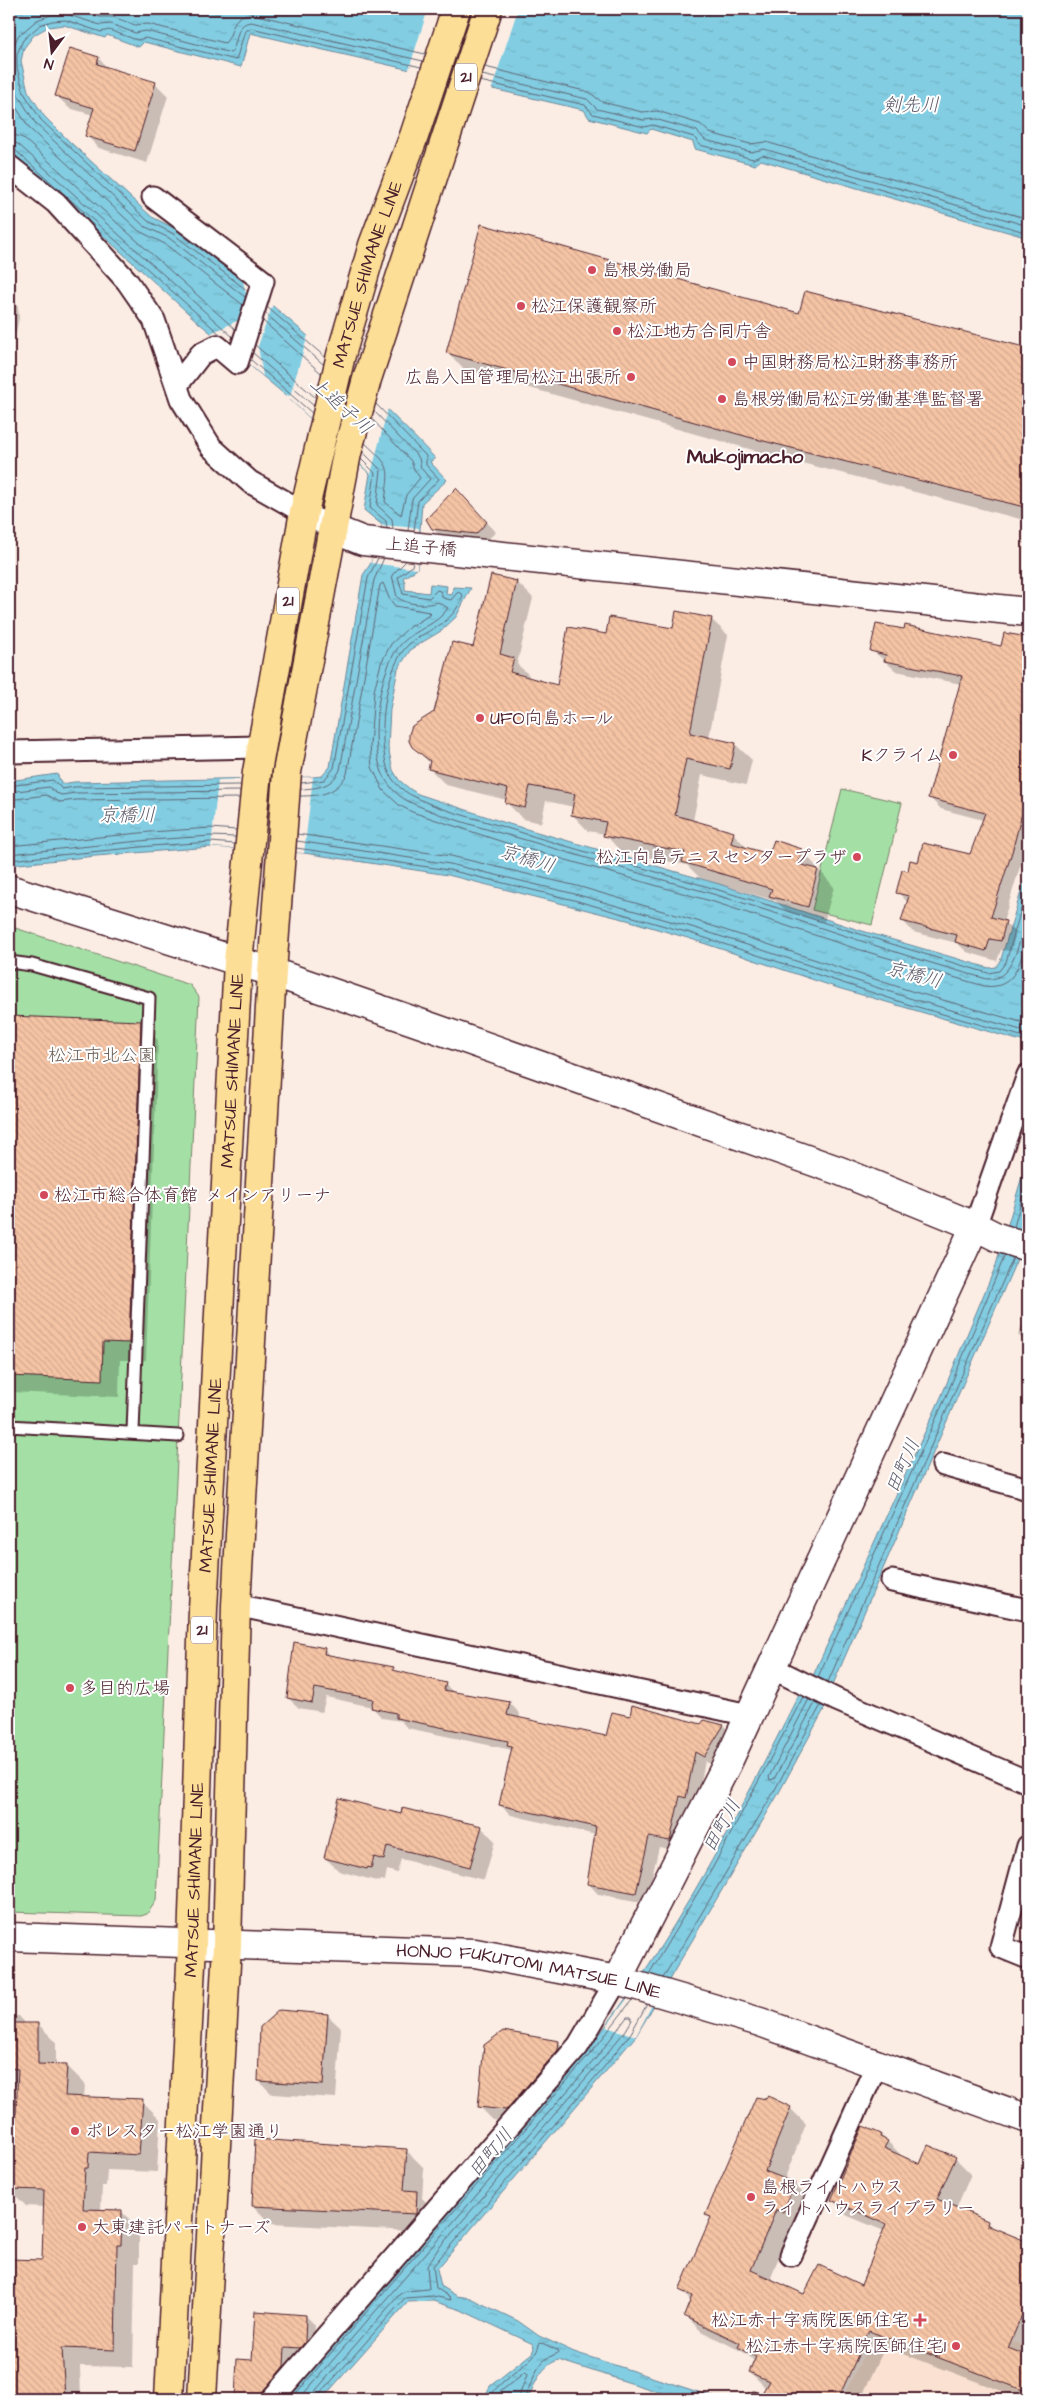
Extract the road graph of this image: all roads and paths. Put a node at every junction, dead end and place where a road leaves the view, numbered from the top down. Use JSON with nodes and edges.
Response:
{"nodes":[{"id":1,"x":456,"y":9,"type":"edge"},
{"id":2,"x":488,"y":9,"type":"edge"},
{"id":3,"x":9,"y":166,"type":"edge"},
{"id":4,"x":153,"y":197,"type":"dead end"},
{"id":5,"x":177,"y":385,"type":"junction"},
{"id":6,"x":304,"y":512,"type":"junction"},
{"id":7,"x":333,"y":529,"type":"junction"},
{"id":8,"x":1028,"y":612,"type":"edge"},
{"id":9,"x":9,"y":752,"type":"edge"},
{"id":10,"x":259,"y":760,"type":"junction"},
{"id":11,"x":9,"y":889,"type":"edge"},
{"id":12,"x":9,"y":962,"type":"edge"},
{"id":13,"x":238,"y":962,"type":"junction"},
{"id":14,"x":272,"y":972,"type":"junction"},
{"id":15,"x":1028,"y":1075,"type":"edge"},
{"id":16,"x":986,"y":1232,"type":"junction"},
{"id":17,"x":1028,"y":1247,"type":"edge"},
{"id":18,"x":9,"y":1426,"type":"edge"},
{"id":19,"x":133,"y":1432,"type":"junction"},
{"id":20,"x":178,"y":1436,"type":"dead end"},
{"id":21,"x":943,"y":1465,"type":"dead end"},
{"id":22,"x":1028,"y":1489,"type":"edge"},
{"id":23,"x":892,"y":1581,"type":"dead end"},
{"id":24,"x":236,"y":1605,"type":"junction"},
{"id":25,"x":1028,"y":1610,"type":"edge"},
{"id":26,"x":770,"y":1667,"type":"junction"},
{"id":27,"x":749,"y":1715,"type":"junction"},
{"id":28,"x":1028,"y":1782,"type":"edge"},
{"id":29,"x":1028,"y":1846,"type":"edge"},
{"id":30,"x":9,"y":1937,"type":"edge"},
{"id":31,"x":192,"y":1945,"type":"junction"},
{"id":32,"x":227,"y":1946,"type":"junction"},
{"id":33,"x":1028,"y":1958,"type":"edge"},
{"id":34,"x":623,"y":1982,"type":"junction"},
{"id":35,"x":877,"y":2064,"type":"junction"},
{"id":36,"x":1028,"y":2119,"type":"edge"},
{"id":37,"x":791,"y":2255,"type":"dead end"},
{"id":38,"x":169,"y":2399,"type":"edge"},
{"id":39,"x":202,"y":2399,"type":"edge"},
{"id":40,"x":272,"y":2399,"type":"edge"}],
"edges":[{"from":1,"to":6,"type":"main road","name":"MATSUE SHIMANE LINE","number":"21"},
{"from":2,"to":7,"type":"main road","name":"MATSUE SHIMANE LINE","number":"21"},
{"from":3,"to":5,"type":"street"},
{"from":4,"to":5,"type":"street"},
{"from":5,"to":6,"type":"street"},
{"from":6,"to":7,"type":"street"},
{"from":6,"to":10,"type":"main road","name":"MATSUE SHIMANE LINE","number":"21"},
{"from":7,"to":8,"type":"street","name":"上追子橋"},
{"from":7,"to":14,"type":"main road","name":"MATSUE SHIMANE LINE","number":"21"},
{"from":9,"to":10,"type":"street"},
{"from":10,"to":13,"type":"main road","name":"MATSUE SHIMANE LINE","number":"21"},
{"from":11,"to":13,"type":"street"},
{"from":12,"to":19,"type":"lane"},
{"from":13,"to":14,"type":"street"},
{"from":13,"to":31,"type":"main road","name":"MATSUE SHIMANE LINE","number":"21"},
{"from":14,"to":16,"type":"street"},
{"from":14,"to":24,"type":"main road","name":"MATSUE SHIMANE LINE","number":"21"},
{"from":15,"to":16,"type":"street"},
{"from":16,"to":17,"type":"street"},
{"from":16,"to":26,"type":"street"},
{"from":18,"to":19,"type":"lane"},
{"from":19,"to":20,"type":"lane"},
{"from":21,"to":22,"type":"street"},
{"from":23,"to":25,"type":"street"},
{"from":24,"to":27,"type":"street"},
{"from":24,"to":32,"type":"main road","name":"MATSUE SHIMANE LINE","number":"21"},
{"from":26,"to":27,"type":"street"},
{"from":26,"to":28,"type":"street"},
{"from":27,"to":34,"type":"street"},
{"from":29,"to":33,"type":"street"},
{"from":30,"to":31,"type":"street","name":"HONJO FUKUTOMI MATSUE LINE"},
{"from":31,"to":32,"type":"street","name":"HONJO FUKUTOMI MATSUE LINE"},
{"from":31,"to":38,"type":"main road","name":"MATSUE SHIMANE LINE","number":"21"},
{"from":32,"to":34,"type":"street","name":"HONJO FUKUTOMI MATSUE LINE"},
{"from":32,"to":39,"type":"main road","name":"MATSUE SHIMANE LINE","number":"21"},
{"from":34,"to":35,"type":"street","name":"HONJO FUKUTOMI MATSUE LINE"},
{"from":34,"to":40,"type":"street"},
{"from":35,"to":36,"type":"street","name":"HONJO FUKUTOMI MATSUE LINE"},
{"from":35,"to":37,"type":"street"}]}
